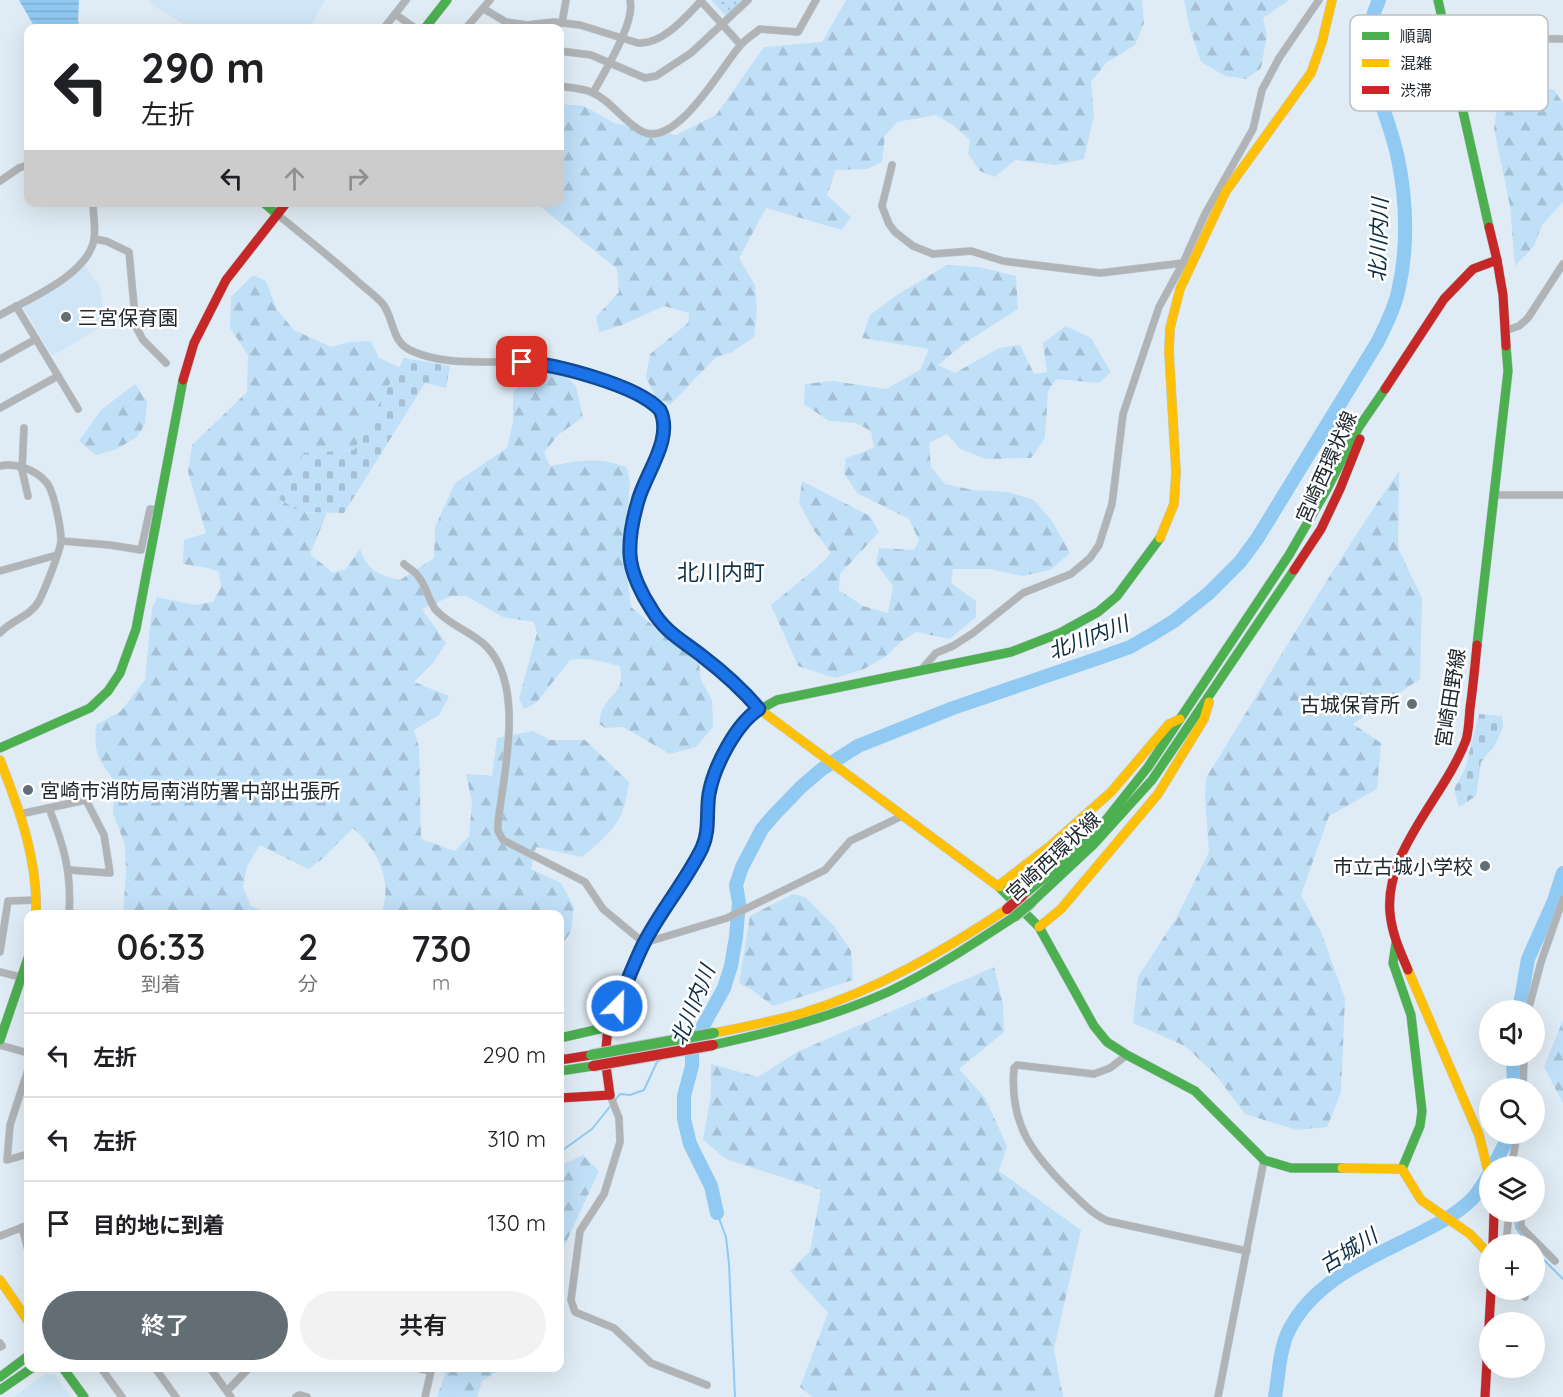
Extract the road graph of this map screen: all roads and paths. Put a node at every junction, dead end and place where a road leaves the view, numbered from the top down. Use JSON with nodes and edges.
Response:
{"nodes":[{"id":1,"x":406,"y":0,"type":"edge"},
{"id":2,"x":447,"y":0,"type":"edge"},
{"id":3,"x":490,"y":0,"type":"edge"},
{"id":4,"x":566,"y":0,"type":"edge"},
{"id":5,"x":630,"y":0,"type":"edge"},
{"id":6,"x":701,"y":0,"type":"edge"},
{"id":7,"x":748,"y":0,"type":"edge"},
{"id":8,"x":816,"y":0,"type":"edge"},
{"id":9,"x":1319,"y":0,"type":"edge"},
{"id":10,"x":1332,"y":0,"type":"edge"},
{"id":11,"x":1438,"y":0,"type":"edge"},
{"id":12,"x":484,"y":9,"type":"junction"},
{"id":13,"x":395,"y":14,"type":"junction"},
{"id":14,"x":1441,"y":15,"type":"edge"},
{"id":15,"x":562,"y":22,"type":"junction"},
{"id":16,"x":721,"y":23,"type":"junction"},
{"id":17,"x":387,"y":24,"type":"edge"},
{"id":18,"x":409,"y":24,"type":"edge"},
{"id":19,"x":428,"y":24,"type":"edge"},
{"id":20,"x":470,"y":24,"type":"edge"},
{"id":21,"x":520,"y":24,"type":"edge"},
{"id":22,"x":539,"y":24,"type":"edge"},
{"id":23,"x":622,"y":38,"type":"junction"},
{"id":24,"x":740,"y":44,"type":"junction"},
{"id":25,"x":564,"y":52,"type":"edge"},
{"id":26,"x":609,"y":63,"type":"junction"},
{"id":27,"x":564,"y":87,"type":"edge"},
{"id":28,"x":593,"y":93,"type":"junction"},
{"id":29,"x":1463,"y":111,"type":"edge"},
{"id":30,"x":892,"y":165,"type":"dead end"},
{"id":31,"x":24,"y":166,"type":"edge"},
{"id":32,"x":0,"y":181,"type":"edge"},
{"id":33,"x":93,"y":207,"type":"edge"},
{"id":34,"x":269,"y":207,"type":"edge"},
{"id":35,"x":284,"y":207,"type":"edge"},
{"id":36,"x":278,"y":215,"type":"junction"},
{"id":37,"x":94,"y":239,"type":"junction"},
{"id":38,"x":1497,"y":260,"type":"junction"},
{"id":39,"x":1183,"y":264,"type":"junction"},
{"id":40,"x":1563,"y":264,"type":"edge"},
{"id":41,"x":16,"y":306,"type":"junction"},
{"id":42,"x":0,"y":315,"type":"edge"},
{"id":43,"x":1506,"y":330,"type":"junction"},
{"id":44,"x":36,"y":339,"type":"junction"},
{"id":45,"x":0,"y":359,"type":"edge"},
{"id":46,"x":166,"y":363,"type":"dead end"},
{"id":47,"x":58,"y":376,"type":"junction"},
{"id":48,"x":0,"y":408,"type":"edge"},
{"id":49,"x":78,"y":409,"type":"dead end"},
{"id":50,"x":1371,"y":411,"type":"junction"},
{"id":51,"x":24,"y":428,"type":"dead end"},
{"id":52,"x":0,"y":466,"type":"edge"},
{"id":53,"x":23,"y":467,"type":"junction"},
{"id":54,"x":1495,"y":495,"type":"junction"},
{"id":55,"x":1563,"y":495,"type":"edge"},
{"id":56,"x":28,"y":496,"type":"dead end"},
{"id":57,"x":159,"y":510,"type":"junction"},
{"id":58,"x":62,"y":542,"type":"junction"},
{"id":59,"x":57,"y":555,"type":"junction"},
{"id":60,"x":404,"y":564,"type":"dead end"},
{"id":61,"x":0,"y":571,"type":"edge"},
{"id":62,"x":0,"y":633,"type":"edge"},
{"id":63,"x":921,"y":670,"type":"junction"},
{"id":64,"x":1212,"y":694,"type":"junction"},
{"id":65,"x":759,"y":709,"type":"junction"},
{"id":66,"x":1182,"y":719,"type":"junction"},
{"id":67,"x":0,"y":748,"type":"edge"},
{"id":68,"x":0,"y":760,"type":"edge"},
{"id":69,"x":49,"y":808,"type":"junction"},
{"id":70,"x":20,"y":814,"type":"junction"},
{"id":71,"x":902,"y":816,"type":"junction"},
{"id":72,"x":69,"y":870,"type":"junction"},
{"id":73,"x":998,"y":886,"type":"junction"},
{"id":74,"x":1563,"y":899,"type":"edge"},
{"id":75,"x":37,"y":900,"type":"junction"},
{"id":76,"x":1018,"y":905,"type":"junction"},
{"id":77,"x":36,"y":910,"type":"edge"},
{"id":78,"x":70,"y":910,"type":"edge"},
{"id":79,"x":1039,"y":927,"type":"junction"},
{"id":80,"x":644,"y":943,"type":"junction"},
{"id":81,"x":1396,"y":943,"type":"junction"},
{"id":82,"x":0,"y":952,"type":"edge"},
{"id":83,"x":0,"y":972,"type":"edge"},
{"id":84,"x":24,"y":978,"type":"edge"},
{"id":85,"x":24,"y":983,"type":"edge"},
{"id":86,"x":1531,"y":1000,"type":"edge"},
{"id":87,"x":608,"y":1027,"type":"junction"},
{"id":88,"x":564,"y":1037,"type":"edge"},
{"id":89,"x":0,"y":1040,"type":"edge"},
{"id":90,"x":0,"y":1045,"type":"edge"},
{"id":91,"x":24,"y":1052,"type":"edge"},
{"id":92,"x":1127,"y":1056,"type":"junction"},
{"id":93,"x":564,"y":1060,"type":"edge"},
{"id":94,"x":592,"y":1060,"type":"junction"},
{"id":95,"x":564,"y":1070,"type":"edge"},
{"id":96,"x":24,"y":1082,"type":"edge"},
{"id":97,"x":610,"y":1095,"type":"junction"},
{"id":98,"x":564,"y":1098,"type":"edge"},
{"id":99,"x":24,"y":1155,"type":"edge"},
{"id":100,"x":1485,"y":1156,"type":"edge"},
{"id":101,"x":1264,"y":1160,"type":"junction"},
{"id":102,"x":1402,"y":1169,"type":"junction"},
{"id":103,"x":1521,"y":1222,"type":"edge"},
{"id":104,"x":24,"y":1226,"type":"edge"},
{"id":105,"x":0,"y":1236,"type":"edge"},
{"id":106,"x":1479,"y":1245,"type":"edge"},
{"id":107,"x":1247,"y":1251,"type":"junction"},
{"id":108,"x":1555,"y":1261,"type":"dead end"},
{"id":109,"x":0,"y":1280,"type":"edge"},
{"id":110,"x":1490,"y":1300,"type":"edge"},
{"id":111,"x":24,"y":1315,"type":"edge"},
{"id":112,"x":24,"y":1359,"type":"edge"},
{"id":113,"x":26,"y":1372,"type":"edge"},
{"id":114,"x":66,"y":1372,"type":"edge"},
{"id":115,"x":104,"y":1372,"type":"edge"},
{"id":116,"x":158,"y":1372,"type":"edge"},
{"id":117,"x":213,"y":1372,"type":"edge"},
{"id":118,"x":246,"y":1372,"type":"edge"},
{"id":119,"x":431,"y":1372,"type":"edge"},
{"id":120,"x":0,"y":1377,"type":"edge"},
{"id":121,"x":707,"y":1385,"type":"dead end"},
{"id":122,"x":0,"y":1390,"type":"edge"},
{"id":123,"x":229,"y":1394,"type":"edge"},
{"id":124,"x":84,"y":1397,"type":"edge"},
{"id":125,"x":122,"y":1397,"type":"edge"},
{"id":126,"x":176,"y":1397,"type":"edge"},
{"id":127,"x":296,"y":1397,"type":"edge"},
{"id":128,"x":307,"y":1397,"type":"edge"},
{"id":129,"x":425,"y":1397,"type":"edge"},
{"id":130,"x":1218,"y":1397,"type":"edge"},
{"id":131,"x":1485,"y":1397,"type":"edge"}],
"edges":[{"from":1,"to":13,"type":"street"},
{"from":2,"to":19,"type":"main road"},
{"from":3,"to":12,"type":"street"},
{"from":4,"to":15,"type":"street"},
{"from":5,"to":23,"type":"street"},
{"from":6,"to":16,"type":"street"},
{"from":6,"to":23,"type":"street"},
{"from":7,"to":16,"type":"street"},
{"from":8,"to":24,"type":"street"},
{"from":9,"to":39,"type":"street"},
{"from":10,"to":63,"type":"main road"},
{"from":11,"to":14,"type":"main road"},
{"from":12,"to":20,"type":"street"},
{"from":12,"to":21,"type":"street"},
{"from":13,"to":17,"type":"street"},
{"from":13,"to":18,"type":"street"},
{"from":15,"to":22,"type":"street"},
{"from":15,"to":23,"type":"street"},
{"from":16,"to":24,"type":"street"},
{"from":16,"to":26,"type":"street"},
{"from":23,"to":26,"type":"street"},
{"from":24,"to":28,"type":"street"},
{"from":25,"to":26,"type":"street"},
{"from":26,"to":28,"type":"street"},
{"from":27,"to":28,"type":"street"},
{"from":29,"to":38,"type":"main road"},
{"from":30,"to":39,"type":"street"},
{"from":31,"to":32,"type":"street"},
{"from":33,"to":37,"type":"street"},
{"from":34,"to":36,"type":"main road"},
{"from":35,"to":36,"type":"main road"},
{"from":36,"to":57,"type":"main road"},
{"from":36,"to":65,"type":"street"},
{"from":37,"to":41,"type":"street"},
{"from":37,"to":46,"type":"street"},
{"from":38,"to":43,"type":"main road","name":"宮崎田野線"},
{"from":38,"to":50,"type":"main road","name":"宮崎西環状線"},
{"from":39,"to":63,"type":"street"},
{"from":40,"to":43,"type":"street"},
{"from":41,"to":42,"type":"street"},
{"from":41,"to":44,"type":"street"},
{"from":43,"to":54,"type":"main road","name":"宮崎田野線"},
{"from":44,"to":45,"type":"street"},
{"from":44,"to":47,"type":"street"},
{"from":47,"to":48,"type":"street"},
{"from":47,"to":49,"type":"street"},
{"from":50,"to":64,"type":"main road","name":"宮崎西環状線"},
{"from":50,"to":66,"type":"main road","name":"宮崎西環状線"},
{"from":51,"to":53,"type":"street"},
{"from":52,"to":53,"type":"street"},
{"from":53,"to":56,"type":"street"},
{"from":53,"to":58,"type":"street"},
{"from":54,"to":55,"type":"street"},
{"from":54,"to":81,"type":"main road","name":"宮崎田野線"},
{"from":57,"to":58,"type":"street"},
{"from":57,"to":67,"type":"main road"},
{"from":58,"to":59,"type":"street"},
{"from":59,"to":61,"type":"street"},
{"from":59,"to":62,"type":"street"},
{"from":60,"to":80,"type":"street"},
{"from":63,"to":65,"type":"main road"},
{"from":64,"to":76,"type":"main road","name":"宮崎西環状線"},
{"from":64,"to":79,"type":"main road"},
{"from":65,"to":71,"type":"main road"},
{"from":65,"to":80,"type":"main road"},
{"from":66,"to":73,"type":"main road"},
{"from":66,"to":76,"type":"main road","name":"宮崎西環状線"},
{"from":68,"to":70,"type":"main road"},
{"from":69,"to":70,"type":"street"},
{"from":69,"to":72,"type":"street"},
{"from":69,"to":72,"type":"street"},
{"from":70,"to":75,"type":"main road"},
{"from":71,"to":73,"type":"main road"},
{"from":71,"to":80,"type":"street"},
{"from":72,"to":78,"type":"street"},
{"from":73,"to":76,"type":"main road"},
{"from":74,"to":86,"type":"street"},
{"from":75,"to":77,"type":"main road"},
{"from":75,"to":82,"type":"street"},
{"from":76,"to":79,"type":"main road"},
{"from":76,"to":94,"type":"main road","name":"宮崎西環状線","bridge":true},
{"from":76,"to":94,"type":"main road","name":"宮崎西環状線","bridge":true},
{"from":79,"to":92,"type":"main road"},
{"from":80,"to":87,"type":"main road"},
{"from":81,"to":100,"type":"main road","name":"宮崎田野線"},
{"from":81,"to":102,"type":"main road"},
{"from":83,"to":84,"type":"street"},
{"from":85,"to":89,"type":"main road"},
{"from":87,"to":88,"type":"main road"},
{"from":87,"to":97,"type":"main road"},
{"from":90,"to":91,"type":"street"},
{"from":92,"to":101,"type":"main road"},
{"from":92,"to":107,"type":"street"},
{"from":93,"to":94,"type":"main road","name":"宮崎西環状線"},
{"from":94,"to":95,"type":"main road","name":"宮崎西環状線"},
{"from":96,"to":99,"type":"street"},
{"from":97,"to":98,"type":"main road"},
{"from":97,"to":121,"type":"street"},
{"from":101,"to":102,"type":"main road"},
{"from":101,"to":107,"type":"street"},
{"from":102,"to":106,"type":"main road"},
{"from":103,"to":108,"type":"street"},
{"from":104,"to":105,"type":"street"},
{"from":107,"to":130,"type":"street"},
{"from":109,"to":111,"type":"main road"},
{"from":110,"to":131,"type":"main road"},
{"from":112,"to":120,"type":"main road"},
{"from":113,"to":122,"type":"main road"},
{"from":114,"to":124,"type":"main road"},
{"from":115,"to":125,"type":"street"},
{"from":116,"to":126,"type":"street"},
{"from":117,"to":123,"type":"street"},
{"from":118,"to":123,"type":"street"},
{"from":119,"to":129,"type":"street"},
{"from":127,"to":128,"type":"street"}]}
